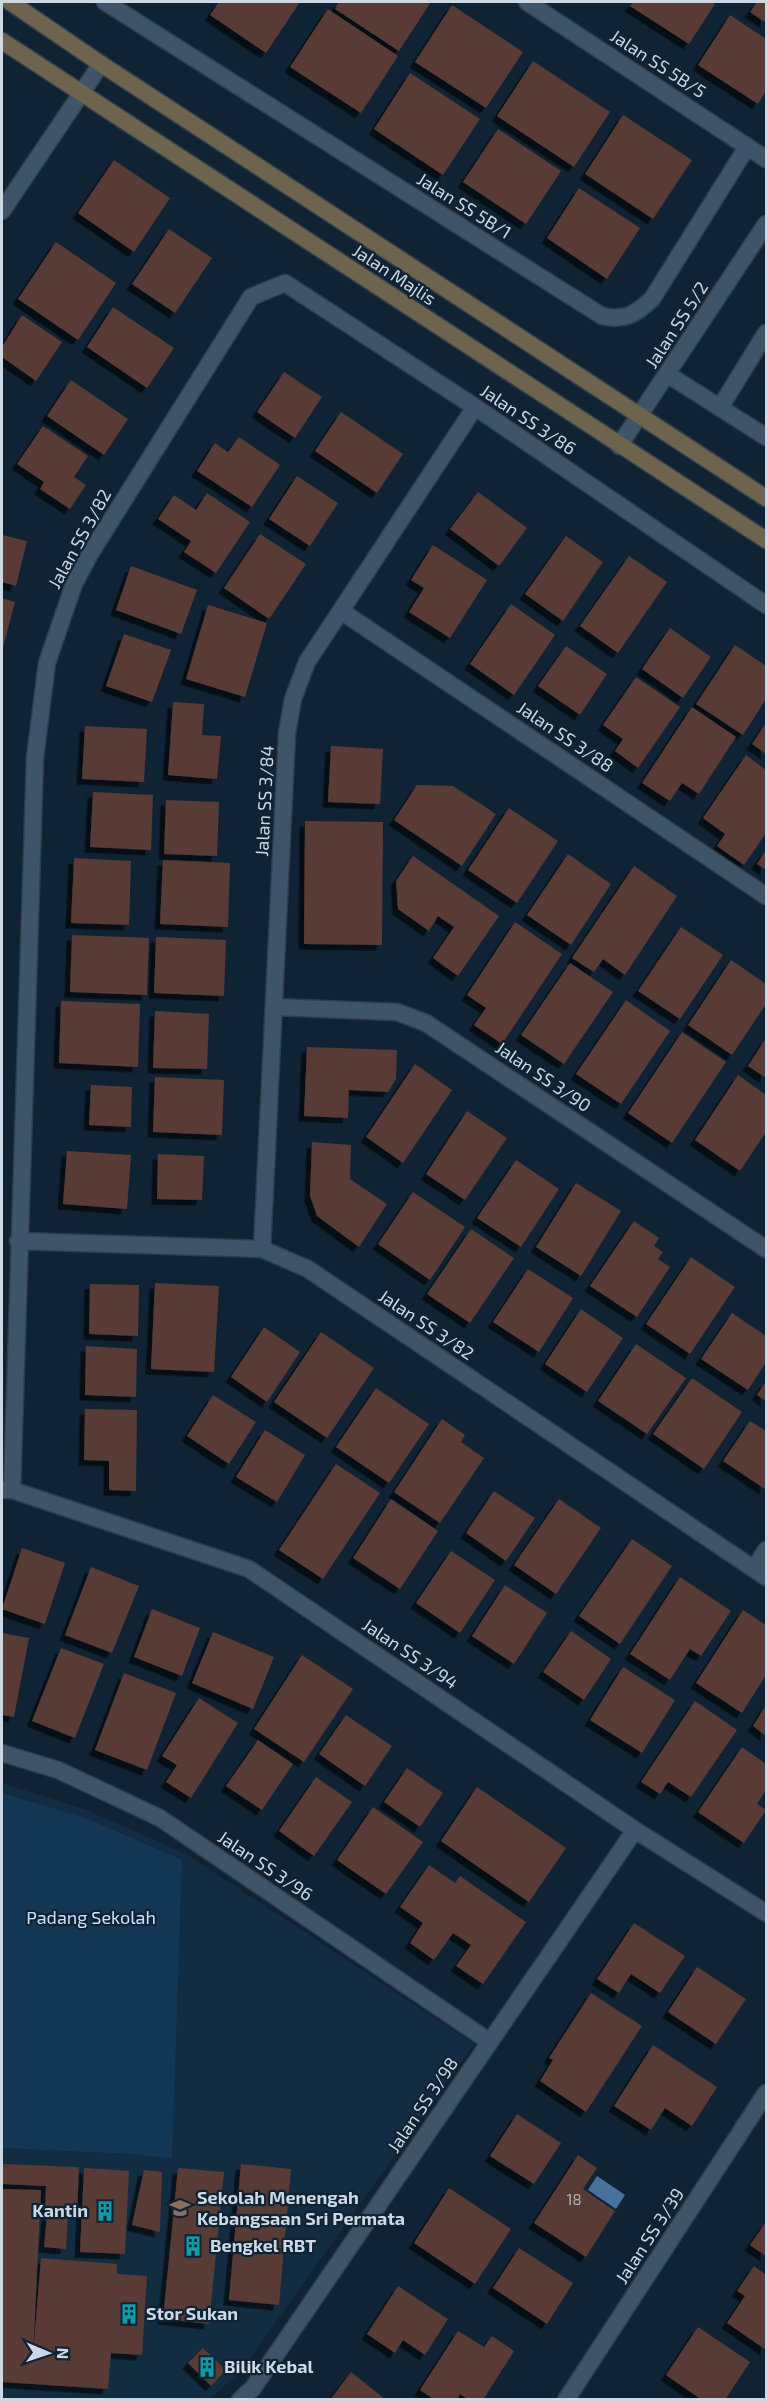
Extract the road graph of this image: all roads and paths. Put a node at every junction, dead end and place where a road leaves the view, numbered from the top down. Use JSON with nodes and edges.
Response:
{"nodes":[{"id":1,"x":10,"y":2,"type":"edge"},
{"id":2,"x":105,"y":2,"type":"edge"},
{"id":3,"x":527,"y":2,"type":"edge"},
{"id":4,"x":2,"y":41,"type":"edge"},
{"id":5,"x":101,"y":64,"type":"junction"},
{"id":6,"x":82,"y":93,"type":"junction"},
{"id":7,"x":747,"y":147,"type":"junction"},
{"id":8,"x":766,"y":159,"type":"edge"},
{"id":9,"x":2,"y":211,"type":"edge"},
{"id":10,"x":766,"y":224,"type":"edge"},
{"id":11,"x":263,"y":291,"type":"joint"},
{"id":12,"x":766,"y":333,"type":"edge"},
{"id":13,"x":667,"y":374,"type":"junction"},
{"id":14,"x":721,"y":406,"type":"junction"},
{"id":15,"x":475,"y":407,"type":"junction"},
{"id":16,"x":641,"y":416,"type":"junction"},
{"id":17,"x":766,"y":437,"type":"edge"},
{"id":18,"x":619,"y":446,"type":"junction"},
{"id":19,"x":766,"y":498,"type":"edge"},
{"id":20,"x":766,"y":540,"type":"edge"},
{"id":21,"x":766,"y":604,"type":"edge"},
{"id":22,"x":341,"y":611,"type":"junction"},
{"id":23,"x":766,"y":896,"type":"edge"},
{"id":24,"x":274,"y":1007,"type":"junction"},
{"id":25,"x":18,"y":1241,"type":"junction"},
{"id":26,"x":262,"y":1249,"type":"junction"},
{"id":27,"x":766,"y":1249,"type":"edge"},
{"id":28,"x":7,"y":1490,"type":"edge"},
{"id":29,"x":766,"y":1550,"type":"edge"},
{"id":30,"x":760,"y":1573,"type":"edge"},
{"id":31,"x":2,"y":1753,"type":"edge"},
{"id":32,"x":635,"y":1830,"type":"junction"},
{"id":33,"x":766,"y":1913,"type":"edge"},
{"id":34,"x":490,"y":2042,"type":"junction"},
{"id":35,"x":766,"y":2093,"type":"edge"},
{"id":36,"x":240,"y":2400,"type":"edge"},
{"id":37,"x":566,"y":2400,"type":"edge"}],
"edges":[{"from":1,"to":5,"type":"main road","name":"Jalan Majlis"},
{"from":2,"to":7,"type":"street","name":"Jalan SS 5B/1"},
{"from":3,"to":7,"type":"street","name":"Jalan SS 5B/5"},
{"from":4,"to":6,"type":"main road","name":"Jalan Majlis"},
{"from":5,"to":6,"type":"street"},
{"from":5,"to":16,"type":"main road","name":"Jalan Majlis"},
{"from":6,"to":9,"type":"street"},
{"from":6,"to":18,"type":"main road","name":"Jalan Majlis"},
{"from":7,"to":8,"type":"street","name":"Jalan SS 5B/5"},
{"from":10,"to":13,"type":"street","name":"Jalan SS 5/2"},
{"from":11,"to":15,"type":"street","name":"Jalan SS 3/86"},
{"from":11,"to":25,"type":"street","name":"Jalan SS 3/82"},
{"from":12,"to":14,"type":"street"},
{"from":13,"to":14,"type":"street"},
{"from":13,"to":16,"type":"street","name":"Jalan SS 5/2"},
{"from":14,"to":17,"type":"street"},
{"from":15,"to":21,"type":"street","name":"Jalan SS 3/86"},
{"from":15,"to":22,"type":"street","name":"Jalan SS 3/84"},
{"from":16,"to":18,"type":"street","name":"Jalan SS 5/2"},
{"from":16,"to":19,"type":"main road","name":"Jalan Majlis"},
{"from":18,"to":20,"type":"main road","name":"Jalan Majlis"},
{"from":22,"to":23,"type":"street","name":"Jalan SS 3/88"},
{"from":22,"to":24,"type":"street","name":"Jalan SS 3/84"},
{"from":24,"to":26,"type":"street","name":"Jalan SS 3/84"},
{"from":24,"to":27,"type":"street","name":"Jalan SS 3/90"},
{"from":25,"to":26,"type":"street","name":"Jalan SS 3/82"},
{"from":25,"to":28,"type":"street","name":"Jalan SS 3/82"},
{"from":26,"to":30,"type":"street","name":"Jalan SS 3/82"},
{"from":28,"to":32,"type":"street","name":"Jalan SS 3/94"},
{"from":29,"to":30,"type":"street"},
{"from":31,"to":34,"type":"street","name":"Jalan SS 3/96"},
{"from":32,"to":33,"type":"street","name":"Jalan SS 3/94"},
{"from":32,"to":34,"type":"street","name":"Jalan SS 3/98"},
{"from":34,"to":36,"type":"street","name":"Jalan SS 3/98"},
{"from":35,"to":37,"type":"street","name":"Jalan SS 3/39"}]}
